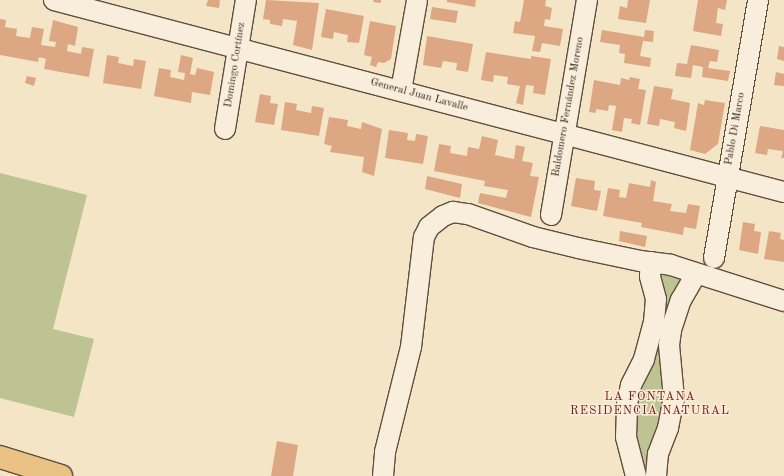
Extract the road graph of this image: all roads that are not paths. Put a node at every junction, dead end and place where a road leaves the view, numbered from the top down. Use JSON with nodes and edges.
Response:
{"nodes":[{"id":1,"x":54,"y":0,"type":"edge"},
{"id":2,"x":246,"y":0,"type":"edge"},
{"id":3,"x":416,"y":0,"type":"edge"},
{"id":4,"x":587,"y":0,"type":"edge"},
{"id":5,"x":758,"y":0,"type":"edge"},
{"id":6,"x":77,"y":3,"type":"edge"},
{"id":7,"x":238,"y":48,"type":"junction"},
{"id":8,"x":401,"y":91,"type":"junction"},
{"id":9,"x":225,"y":129,"type":"dead end"},
{"id":10,"x":565,"y":135,"type":"junction"},
{"id":11,"x":727,"y":177,"type":"junction"},
{"id":12,"x":784,"y":192,"type":"edge"},
{"id":13,"x":551,"y":215,"type":"dead end"},
{"id":14,"x":714,"y":258,"type":"dead end"},
{"id":15,"x":650,"y":262,"type":"junction"},
{"id":16,"x":696,"y":274,"type":"junction"},
{"id":17,"x":784,"y":301,"type":"edge"},
{"id":18,"x":0,"y":457,"type":"edge"},
{"id":19,"x":60,"y":476,"type":"edge"},
{"id":20,"x":383,"y":476,"type":"edge"},
{"id":21,"x":636,"y":476,"type":"edge"},
{"id":22,"x":656,"y":476,"type":"edge"}],
"edges":[{"from":1,"to":6,"type":"street","name":"General Juan Lavalle"},
{"from":2,"to":7,"type":"street","name":"Domingo Cortínez"},
{"from":3,"to":8,"type":"street"},
{"from":4,"to":10,"type":"street","name":"Baldomero Fernández Moreno"},
{"from":5,"to":11,"type":"street","name":"Pablo Di Marco"},
{"from":6,"to":7,"type":"street","name":"General Juan Lavalle"},
{"from":7,"to":8,"type":"street","name":"General Juan Lavalle"},
{"from":7,"to":9,"type":"street","name":"Domingo Cortínez"},
{"from":8,"to":10,"type":"street","name":"General Juan Lavalle"},
{"from":10,"to":11,"type":"street","name":"General Juan Lavalle"},
{"from":10,"to":13,"type":"street","name":"Baldomero Fernández Moreno"},
{"from":11,"to":12,"type":"street","name":"General Juan Lavalle"},
{"from":11,"to":14,"type":"street","name":"Pablo Di Marco"},
{"from":15,"to":16,"type":"street"},
{"from":15,"to":20,"type":"street"},
{"from":15,"to":21,"type":"street"},
{"from":16,"to":17,"type":"street"},
{"from":16,"to":22,"type":"street"},
{"from":18,"to":19,"type":"main road"}]}
